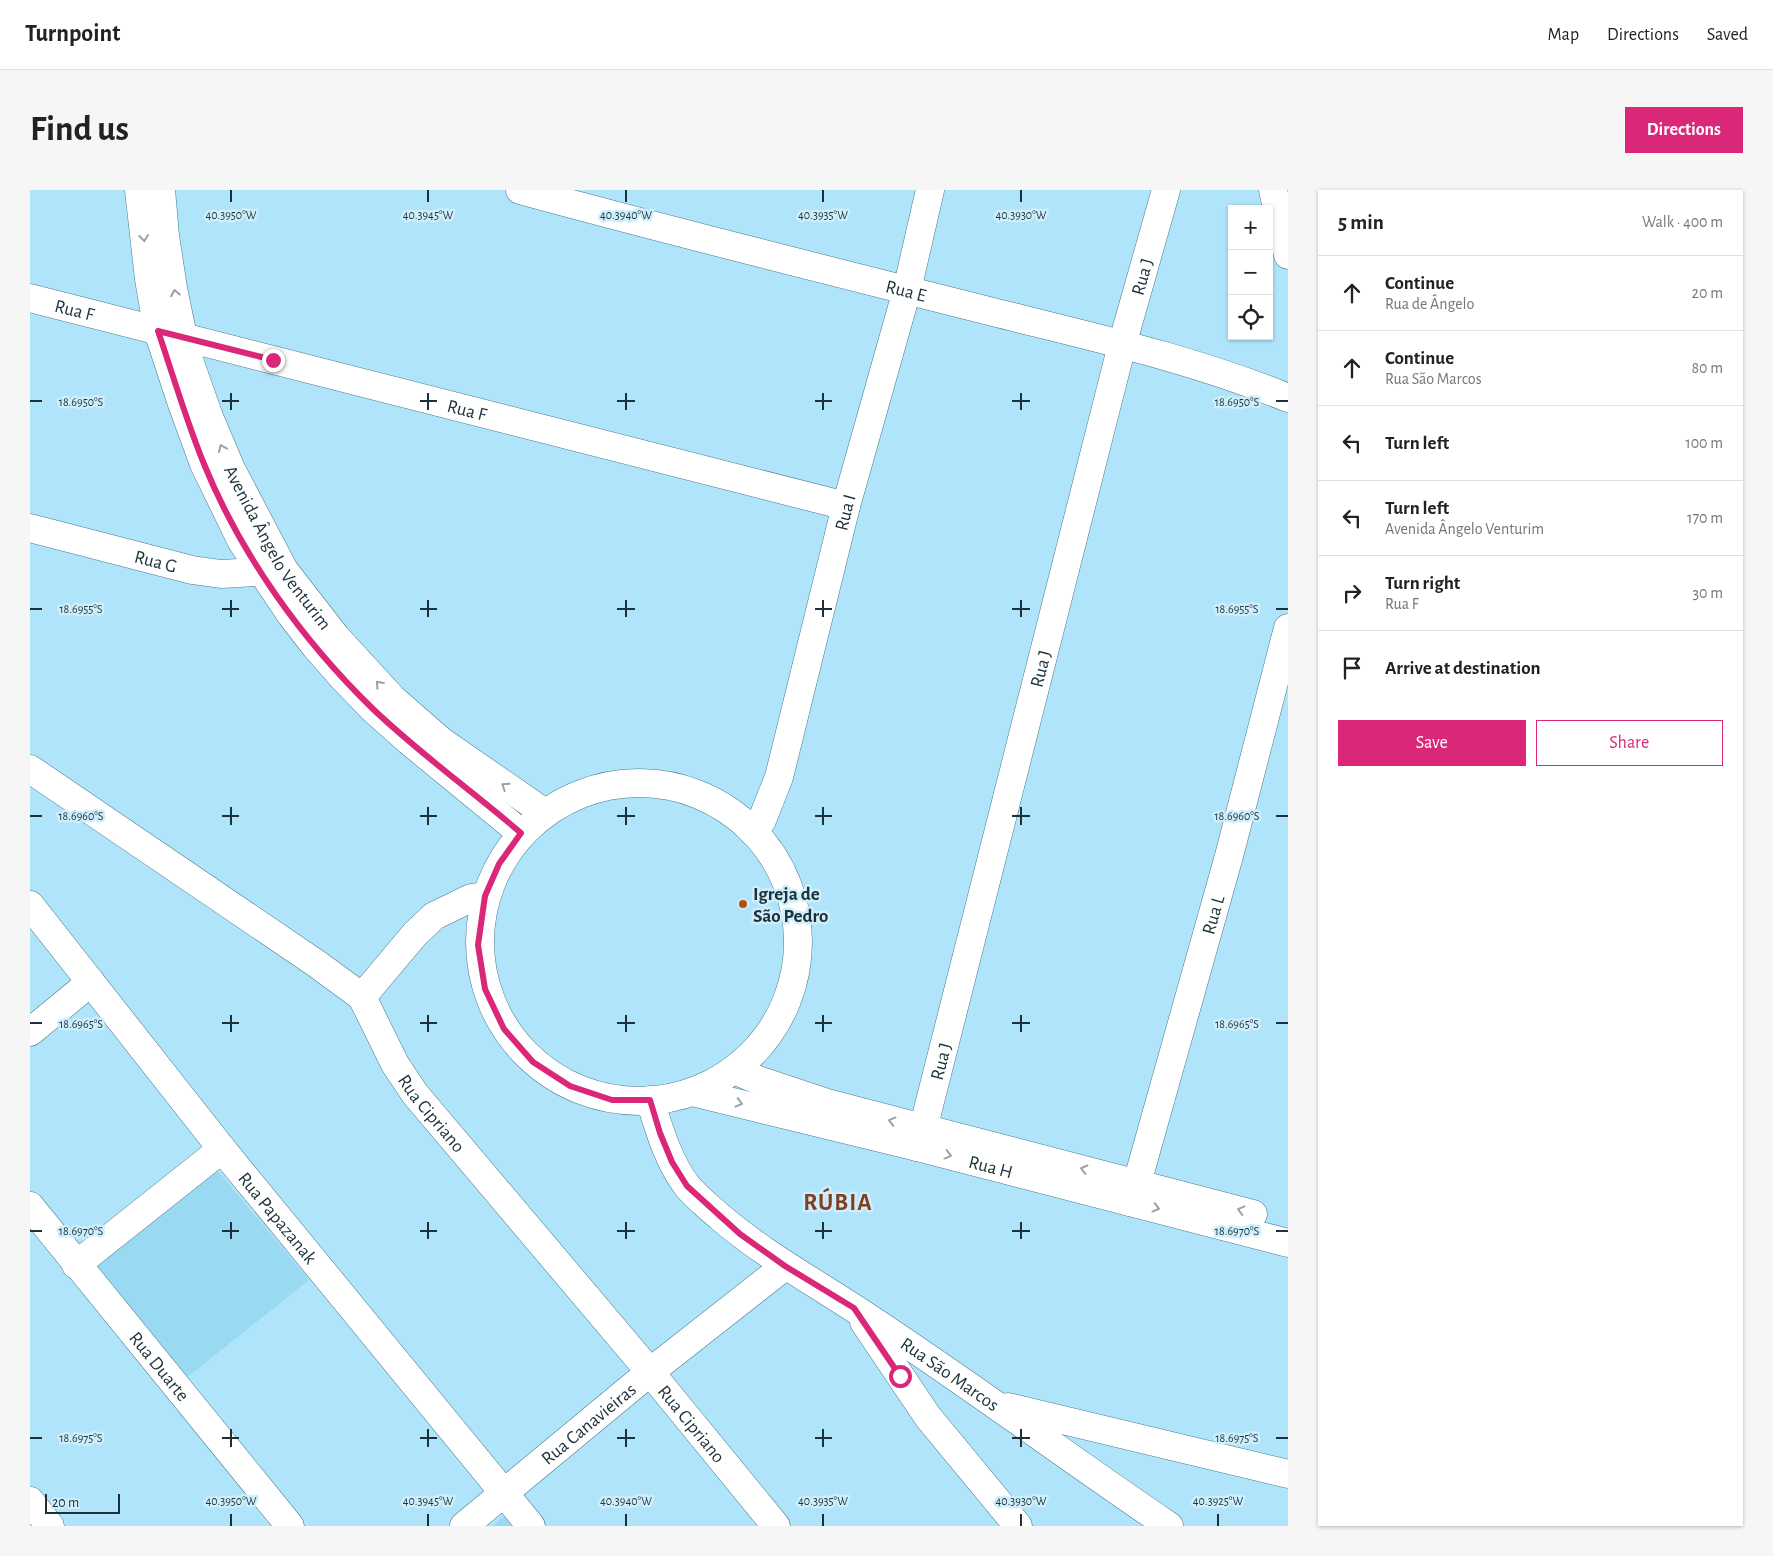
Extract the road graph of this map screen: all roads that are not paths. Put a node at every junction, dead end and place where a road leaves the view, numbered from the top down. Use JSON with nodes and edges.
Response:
{"nodes":[{"id":1,"x":139,"y":190,"type":"edge"},
{"id":2,"x":161,"y":190,"type":"edge"},
{"id":3,"x":520,"y":190,"type":"edge"},
{"id":4,"x":930,"y":190,"type":"edge"},
{"id":5,"x":1166,"y":190,"type":"edge"},
{"id":6,"x":1273,"y":190,"type":"edge"},
{"id":7,"x":1288,"y":255,"type":"edge"},
{"id":8,"x":907,"y":290,"type":"junction"},
{"id":9,"x":30,"y":298,"type":"edge"},
{"id":10,"x":171,"y":334,"type":"junction"},
{"id":11,"x":1122,"y":345,"type":"junction"},
{"id":12,"x":1288,"y":398,"type":"edge"},
{"id":13,"x":846,"y":506,"type":"junction"},
{"id":14,"x":30,"y":528,"type":"edge"},
{"id":15,"x":273,"y":571,"type":"junction"},
{"id":16,"x":1288,"y":628,"type":"edge"},
{"id":17,"x":30,"y":769,"type":"edge"},
{"id":18,"x":545,"y":813,"type":"junction"},
{"id":19,"x":753,"y":832,"type":"junction"},
{"id":20,"x":521,"y":833,"type":"junction"},
{"id":21,"x":485,"y":896,"type":"junction"},
{"id":22,"x":30,"y":904,"type":"edge"},
{"id":23,"x":91,"y":982,"type":"junction"},
{"id":24,"x":362,"y":997,"type":"junction"},
{"id":25,"x":30,"y":1032,"type":"edge"},
{"id":26,"x":734,"y":1070,"type":"junction"},
{"id":27,"x":692,"y":1092,"type":"junction"},
{"id":28,"x":650,"y":1100,"type":"junction"},
{"id":29,"x":920,"y":1138,"type":"junction"},
{"id":30,"x":222,"y":1149,"type":"junction"},
{"id":31,"x":1134,"y":1192,"type":"junction"},
{"id":32,"x":30,"y":1206,"type":"edge"},
{"id":33,"x":1288,"y":1223,"type":"edge"},
{"id":34,"x":1288,"y":1243,"type":"edge"},
{"id":35,"x":76,"y":1264,"type":"junction"},
{"id":36,"x":785,"y":1266,"type":"junction"},
{"id":37,"x":854,"y":1308,"type":"junction"},
{"id":38,"x":650,"y":1372,"type":"junction"},
{"id":39,"x":994,"y":1403,"type":"junction"},
{"id":40,"x":1288,"y":1474,"type":"edge"},
{"id":41,"x":503,"y":1493,"type":"junction"},
{"id":42,"x":30,"y":1501,"type":"edge"},
{"id":43,"x":50,"y":1526,"type":"edge"},
{"id":44,"x":290,"y":1526,"type":"edge"},
{"id":45,"x":464,"y":1526,"type":"edge"},
{"id":46,"x":531,"y":1526,"type":"edge"},
{"id":47,"x":776,"y":1526,"type":"edge"},
{"id":48,"x":1018,"y":1526,"type":"edge"},
{"id":49,"x":1169,"y":1526,"type":"edge"}],
"edges":[{"from":1,"to":10,"type":"street","name":"Avenida Ângelo Venturim","one_way":true},
{"from":10,"to":2,"type":"street","name":"Avenida Ângelo Venturim","one_way":true},
{"from":3,"to":8,"type":"street","name":"Rua E"},
{"from":4,"to":8,"type":"street","name":"Rua I"},
{"from":5,"to":11,"type":"street","name":"Rua J"},
{"from":6,"to":7,"type":"street"},
{"from":8,"to":11,"type":"street","name":"Rua E"},
{"from":8,"to":13,"type":"street","name":"Rua I"},
{"from":9,"to":10,"type":"street","name":"Rua F"},
{"from":10,"to":13,"type":"street","name":"Rua F"},
{"from":10,"to":15,"type":"street","name":"Avenida Ângelo Venturim"},
{"from":11,"to":12,"type":"street","name":"Rua E"},
{"from":11,"to":29,"type":"street","name":"Rua J"},
{"from":13,"to":19,"type":"street","name":"Rua I"},
{"from":14,"to":15,"type":"street","name":"Rua G"},
{"from":18,"to":15,"type":"street","name":"Avenida Ângelo Venturim","one_way":true},
{"from":15,"to":20,"type":"street","name":"Avenida Ângelo Venturim"},
{"from":16,"to":31,"type":"street","name":"Rua L"},
{"from":17,"to":24,"type":"street","name":"Rua Cipriano"},
{"from":18,"to":19,"type":"street"},
{"from":18,"to":20,"type":"street"},
{"from":19,"to":26,"type":"street"},
{"from":20,"to":21,"type":"street"},
{"from":21,"to":24,"type":"street"},
{"from":21,"to":28,"type":"street"},
{"from":22,"to":23,"type":"street","name":"Rua Papazanak"},
{"from":23,"to":25,"type":"street"},
{"from":23,"to":30,"type":"street","name":"Rua Papazanak"},
{"from":24,"to":38,"type":"street","name":"Rua Cipriano"},
{"from":26,"to":27,"type":"street"},
{"from":29,"to":26,"type":"street","name":"Rua H","one_way":true},
{"from":27,"to":28,"type":"street"},
{"from":27,"to":29,"type":"street","name":"Rua H","one_way":true},
{"from":28,"to":36,"type":"street","name":"Rua São Marcos"},
{"from":29,"to":31,"type":"street","name":"Rua H"},
{"from":30,"to":35,"type":"street"},
{"from":30,"to":41,"type":"street","name":"Rua Papazanak"},
{"from":33,"to":31,"type":"street","name":"Rua H","one_way":true},
{"from":31,"to":34,"type":"street","name":"Rua H","one_way":true},
{"from":32,"to":35,"type":"street","name":"Rua Duarte"},
{"from":35,"to":44,"type":"street","name":"Rua Duarte"},
{"from":36,"to":37,"type":"street","name":"Rua São Marcos"},
{"from":36,"to":38,"type":"street","name":"Rua Canavieiras"},
{"from":37,"to":39,"type":"street","name":"Rua São Marcos"},
{"from":37,"to":48,"type":"street"},
{"from":38,"to":41,"type":"street","name":"Rua Canavieiras"},
{"from":38,"to":47,"type":"street","name":"Rua Cipriano"},
{"from":39,"to":40,"type":"street"},
{"from":39,"to":49,"type":"street","name":"Rua São Marcos"},
{"from":41,"to":45,"type":"street","name":"Rua Canavieiras"},
{"from":41,"to":46,"type":"street","name":"Rua Papazanak"},
{"from":42,"to":43,"type":"street"}]}
